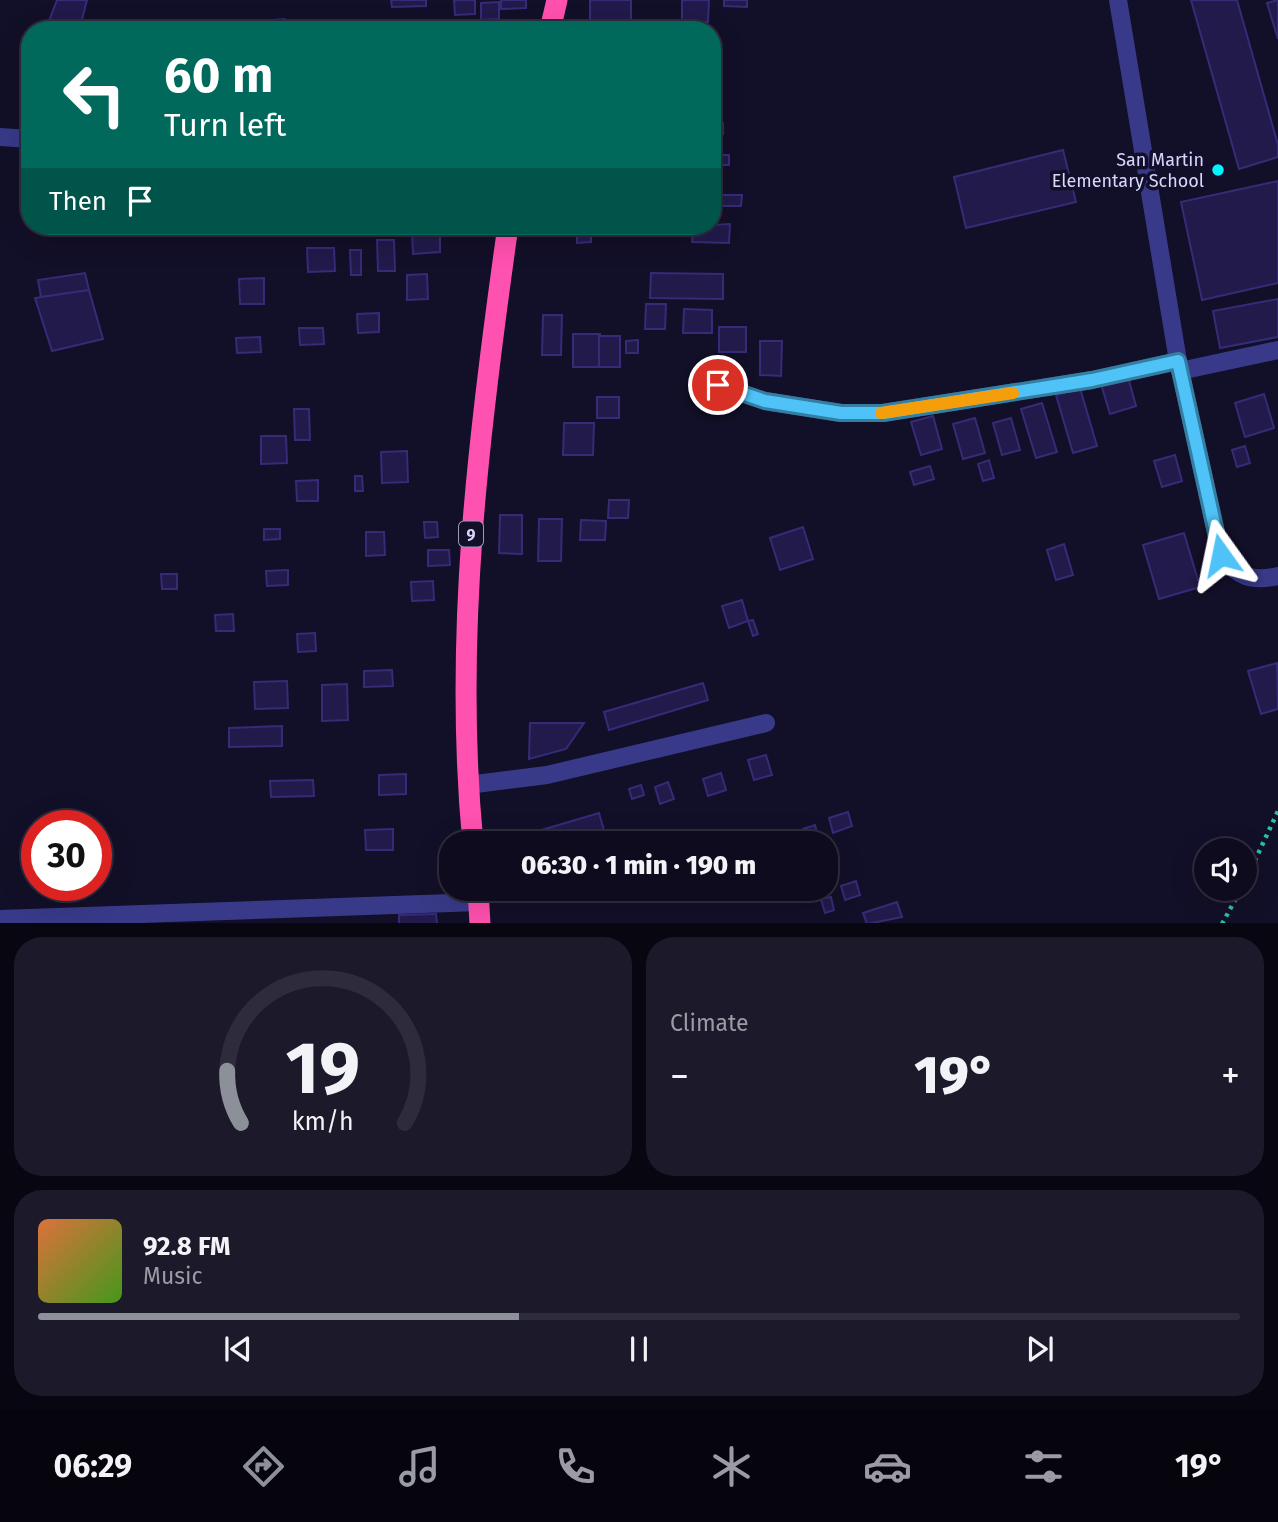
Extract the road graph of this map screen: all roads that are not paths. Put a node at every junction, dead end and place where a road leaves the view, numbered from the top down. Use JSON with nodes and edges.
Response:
{"nodes":[{"id":1,"x":557,"y":0,"type":"edge"},
{"id":2,"x":1118,"y":0,"type":"edge"},
{"id":3,"x":551,"y":21,"type":"edge"},
{"id":4,"x":0,"y":137,"type":"edge"},
{"id":5,"x":21,"y":138,"type":"edge"},
{"id":6,"x":507,"y":235,"type":"edge"},
{"id":7,"x":1278,"y":350,"type":"edge"},
{"id":8,"x":1179,"y":366,"type":"junction"},
{"id":9,"x":718,"y":385,"type":"dead end"},
{"id":10,"x":1278,"y":576,"type":"edge"},
{"id":11,"x":766,"y":723,"type":"dead end"},
{"id":12,"x":468,"y":785,"type":"junction"},
{"id":13,"x":472,"y":831,"type":"edge"},
{"id":14,"x":439,"y":897,"type":"edge"},
{"id":15,"x":478,"y":901,"type":"edge"},
{"id":16,"x":0,"y":919,"type":"edge"},
{"id":17,"x":480,"y":923,"type":"edge"}],
"edges":[{"from":1,"to":3,"type":"highway"},
{"from":2,"to":8,"type":"street"},
{"from":4,"to":5,"type":"street"},
{"from":6,"to":12,"type":"highway","number":"9"},
{"from":7,"to":8,"type":"street"},
{"from":8,"to":9,"type":"street"},
{"from":8,"to":10,"type":"street"},
{"from":11,"to":12,"type":"street"},
{"from":12,"to":13,"type":"highway","number":"9"},
{"from":14,"to":16,"type":"street"},
{"from":15,"to":17,"type":"highway"}]}
